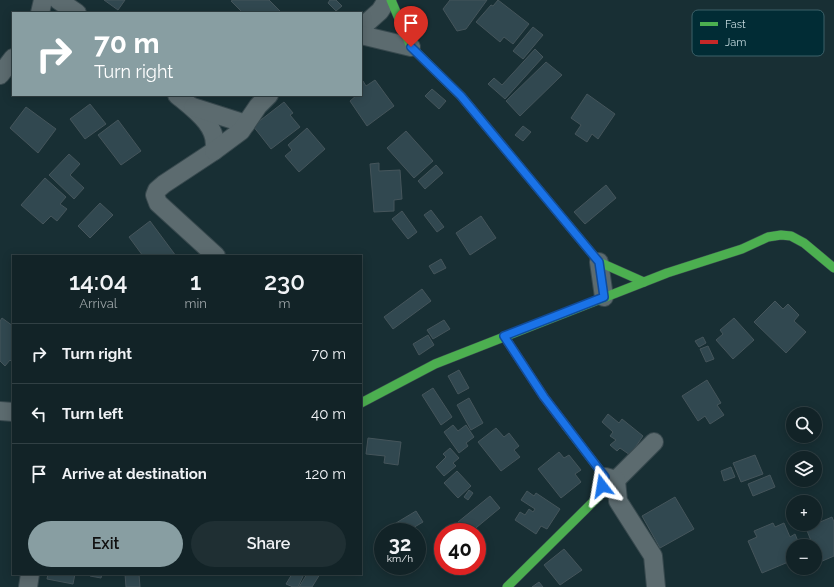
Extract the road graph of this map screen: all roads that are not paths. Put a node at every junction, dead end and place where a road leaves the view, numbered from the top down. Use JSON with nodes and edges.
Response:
{"nodes":[{"id":1,"x":43,"y":0,"type":"edge"},
{"id":2,"x":58,"y":0,"type":"edge"},
{"id":3,"x":387,"y":0,"type":"edge"},
{"id":4,"x":392,"y":0,"type":"edge"},
{"id":5,"x":40,"y":12,"type":"edge"},
{"id":6,"x":76,"y":12,"type":"edge"},
{"id":7,"x":362,"y":27,"type":"edge"},
{"id":8,"x":362,"y":35,"type":"edge"},
{"id":9,"x":411,"y":47,"type":"junction"},
{"id":10,"x":12,"y":59,"type":"edge"},
{"id":11,"x":0,"y":75,"type":"edge"},
{"id":12,"x":268,"y":96,"type":"edge"},
{"id":13,"x":183,"y":100,"type":"edge"},
{"id":14,"x":246,"y":124,"type":"junction"},
{"id":15,"x":214,"y":151,"type":"junction"},
{"id":16,"x":215,"y":255,"type":"edge"},
{"id":17,"x":599,"y":262,"type":"junction"},
{"id":18,"x":834,"y":268,"type":"edge"},
{"id":19,"x":644,"y":282,"type":"junction"},
{"id":20,"x":604,"y":297,"type":"junction"},
{"id":21,"x":504,"y":336,"type":"junction"},
{"id":22,"x":362,"y":402,"type":"edge"},
{"id":23,"x":0,"y":411,"type":"edge"},
{"id":24,"x":12,"y":412,"type":"edge"},
{"id":25,"x":654,"y":442,"type":"dead end"},
{"id":26,"x":610,"y":478,"type":"junction"},
{"id":27,"x":600,"y":495,"type":"junction"},
{"id":28,"x":618,"y":501,"type":"junction"},
{"id":29,"x":30,"y":575,"type":"edge"},
{"id":30,"x":28,"y":587,"type":"edge"},
{"id":31,"x":507,"y":587,"type":"edge"},
{"id":32,"x":656,"y":587,"type":"edge"}],
"edges":[{"from":1,"to":5,"type":"street"},
{"from":2,"to":6,"type":"street"},
{"from":3,"to":7,"type":"street"},
{"from":4,"to":9,"type":"street"},
{"from":8,"to":9,"type":"street"},
{"from":9,"to":17,"type":"street"},
{"from":10,"to":11,"type":"street"},
{"from":12,"to":14,"type":"street"},
{"from":13,"to":14,"type":"street"},
{"from":13,"to":15,"type":"street"},
{"from":14,"to":15,"type":"street"},
{"from":15,"to":16,"type":"street"},
{"from":17,"to":19,"type":"street"},
{"from":17,"to":20,"type":"street"},
{"from":18,"to":19,"type":"street"},
{"from":19,"to":20,"type":"street"},
{"from":20,"to":21,"type":"street"},
{"from":21,"to":22,"type":"street"},
{"from":21,"to":26,"type":"street"},
{"from":23,"to":24,"type":"street"},
{"from":25,"to":26,"type":"street"},
{"from":26,"to":27,"type":"street"},
{"from":26,"to":28,"type":"street"},
{"from":27,"to":28,"type":"street"},
{"from":27,"to":31,"type":"street"},
{"from":28,"to":32,"type":"street"},
{"from":29,"to":30,"type":"street"}]}
